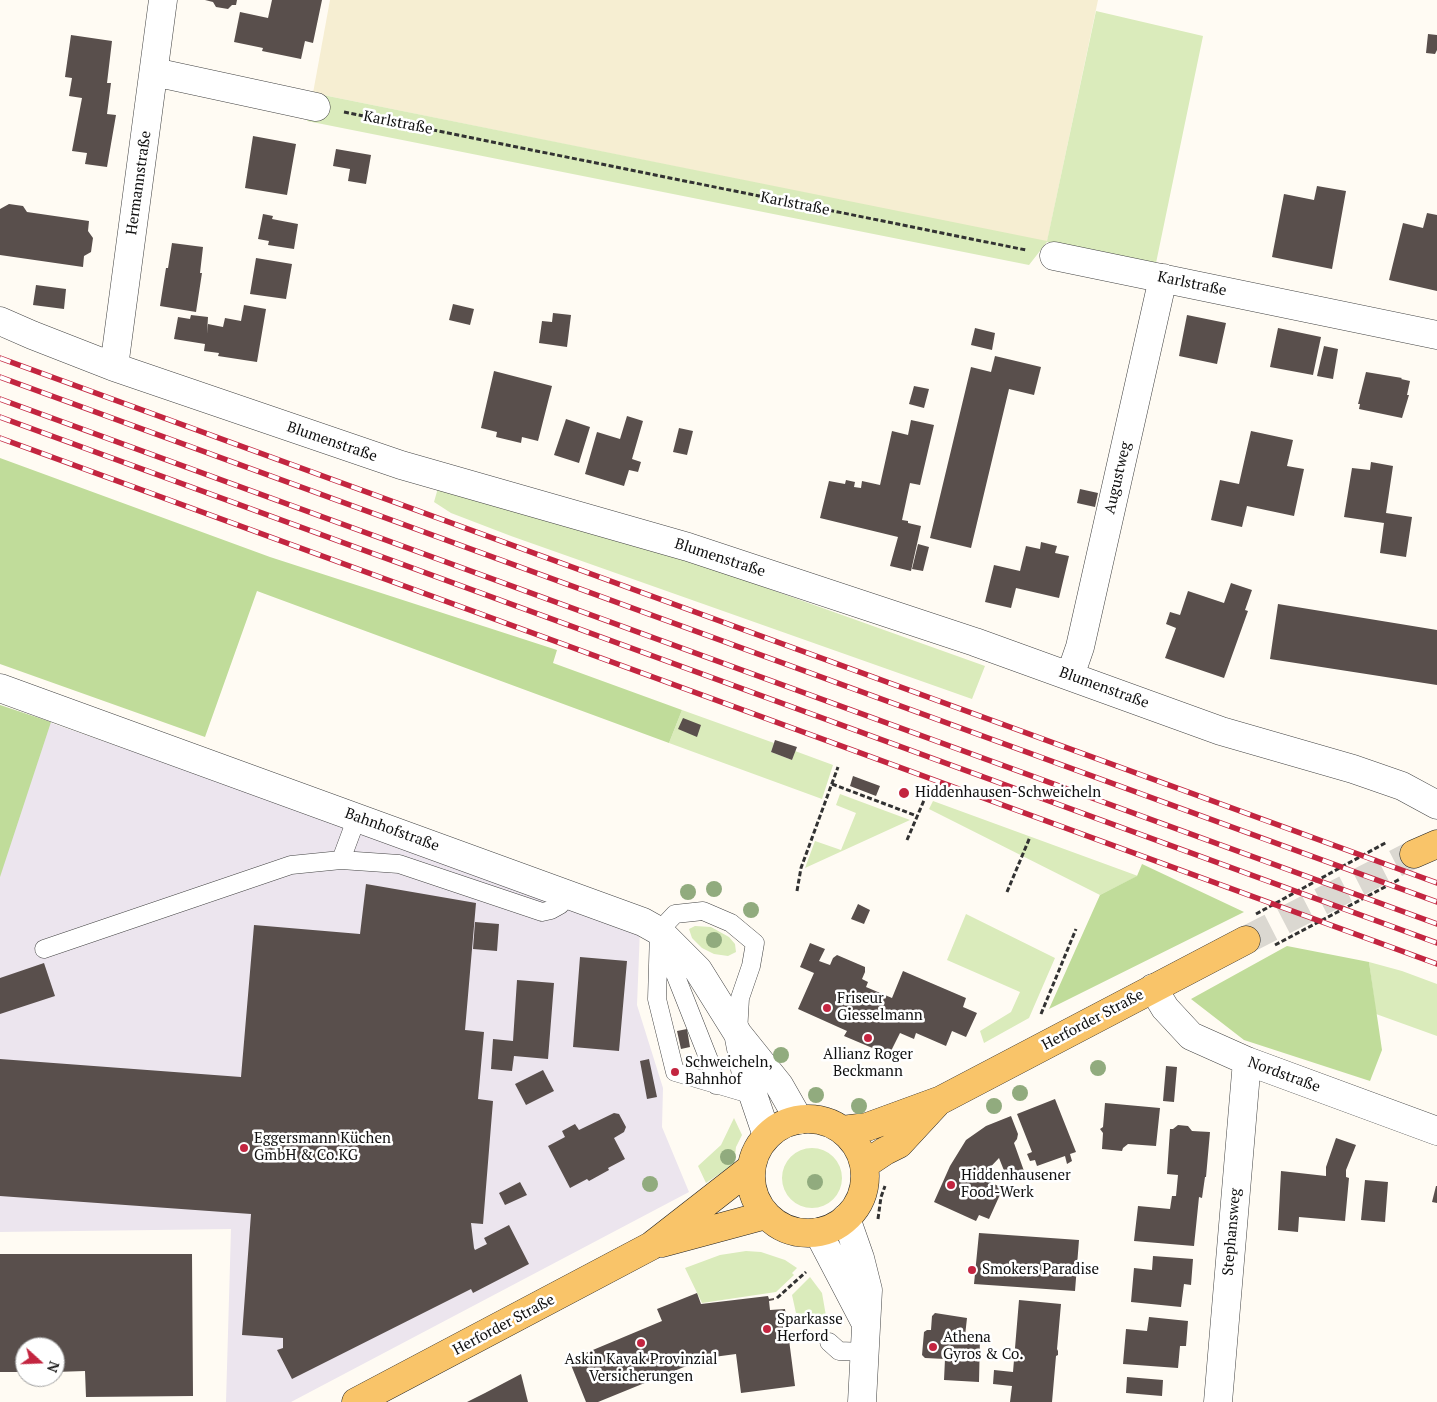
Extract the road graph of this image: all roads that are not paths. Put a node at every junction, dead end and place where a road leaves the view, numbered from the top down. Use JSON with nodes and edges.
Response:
{"nodes":[{"id":1,"x":163,"y":0,"type":"edge"},
{"id":2,"x":154,"y":72,"type":"junction"},
{"id":3,"x":316,"y":107,"type":"road end"},
{"id":4,"x":1054,"y":256,"type":"road end"},
{"id":5,"x":1163,"y":278,"type":"junction"},
{"id":6,"x":0,"y":321,"type":"edge"},
{"id":7,"x":1437,"y":335,"type":"edge"},
{"id":8,"x":114,"y":367,"type":"junction"},
{"id":9,"x":1070,"y":676,"type":"junction"},
{"id":10,"x":0,"y":688,"type":"edge"},
{"id":11,"x":1437,"y":805,"type":"edge"},
{"id":12,"x":357,"y":817,"type":"junction"},
{"id":13,"x":341,"y":860,"type":"junction"},
{"id":14,"x":566,"y":894,"type":"junction"},
{"id":15,"x":659,"y":931,"type":"junction"},
{"id":16,"x":1256,"y":944,"type":"tunnel mouth"},
{"id":17,"x":44,"y":949,"type":"dead end"},
{"id":18,"x":1153,"y":988,"type":"junction"},
{"id":19,"x":738,"y":1034,"type":"junction"},
{"id":20,"x":1247,"y":1061,"type":"junction"},
{"id":21,"x":716,"y":1085,"type":"junction"},
{"id":22,"x":753,"y":1095,"type":"junction"},
{"id":23,"x":941,"y":1100,"type":"junction"},
{"id":24,"x":799,"y":1120,"type":"junction"},
{"id":25,"x":842,"y":1130,"type":"junction"},
{"id":26,"x":1437,"y":1131,"type":"edge"},
{"id":27,"x":767,"y":1136,"type":"junction"},
{"id":28,"x":864,"y":1166,"type":"junction"},
{"id":29,"x":751,"y":1168,"type":"junction"},
{"id":30,"x":766,"y":1215,"type":"junction"},
{"id":31,"x":846,"y":1218,"type":"junction"},
{"id":32,"x":818,"y":1232,"type":"junction"},
{"id":33,"x":651,"y":1246,"type":"junction"},
{"id":34,"x":867,"y":1325,"type":"junction"},
{"id":35,"x":829,"y":1342,"type":"dead end"},
{"id":36,"x":865,"y":1352,"type":"junction"},
{"id":37,"x":356,"y":1402,"type":"edge"},
{"id":38,"x":862,"y":1402,"type":"edge"},
{"id":39,"x":1218,"y":1402,"type":"edge"}],
"edges":[{"from":1,"to":2,"type":"street","name":"Hermannstraße"},
{"from":2,"to":3,"type":"street"},
{"from":2,"to":8,"type":"street","name":"Hermannstraße"},
{"from":4,"to":5,"type":"street","name":"Karlstraße"},
{"from":5,"to":7,"type":"street","name":"Karlstraße"},
{"from":5,"to":9,"type":"street","name":"Augustweg"},
{"from":6,"to":8,"type":"street","name":"Blumenstraße"},
{"from":8,"to":9,"type":"street","name":"Blumenstraße"},
{"from":9,"to":11,"type":"street","name":"Blumenstraße"},
{"from":10,"to":12,"type":"street","name":"Bahnhofstraße"},
{"from":12,"to":13,"type":"lane"},
{"from":12,"to":14,"type":"street","name":"Bahnhofstraße"},
{"from":13,"to":14,"type":"lane"},
{"from":13,"to":17,"type":"lane"},
{"from":14,"to":15,"type":"street","name":"Bahnhofstraße"},
{"from":15,"to":19,"type":"street","name":"Bahnhofstraße"},
{"from":15,"to":19,"type":"lane"},
{"from":15,"to":21,"type":"lane"},
{"from":15,"to":21,"type":"lane"},
{"from":16,"to":18,"type":"main road","name":"Herforder Straße"},
{"from":18,"to":20,"type":"street","name":"Nordstraße"},
{"from":18,"to":23,"type":"main road","name":"Herforder Straße"},
{"from":19,"to":22,"type":"street","name":"Bahnhofstraße"},
{"from":19,"to":24,"type":"street","name":"Bahnhofstraße"},
{"from":20,"to":26,"type":"street","name":"Nordstraße"},
{"from":20,"to":39,"type":"street","name":"Stephansweg"},
{"from":21,"to":22,"type":"lane"},
{"from":22,"to":27,"type":"street","name":"Bahnhofstraße"},
{"from":23,"to":25,"type":"main road","name":"Herforder Straße"},
{"from":23,"to":28,"type":"main road","name":"Herforder Straße"},
{"from":24,"to":25,"type":"main road"},
{"from":24,"to":27,"type":"main road"},
{"from":25,"to":28,"type":"main road"},
{"from":27,"to":29,"type":"main road"},
{"from":28,"to":31,"type":"main road"},
{"from":29,"to":30,"type":"main road"},
{"from":29,"to":33,"type":"main road","name":"Herforder Straße"},
{"from":30,"to":32,"type":"main road"},
{"from":30,"to":33,"type":"main road","name":"Herforder Straße"},
{"from":31,"to":32,"type":"main road"},
{"from":31,"to":34,"type":"street"},
{"from":32,"to":34,"type":"street"},
{"from":33,"to":37,"type":"main road","name":"Herforder Straße"},
{"from":34,"to":36,"type":"street"},
{"from":35,"to":36,"type":"lane"},
{"from":36,"to":38,"type":"street"}]}
